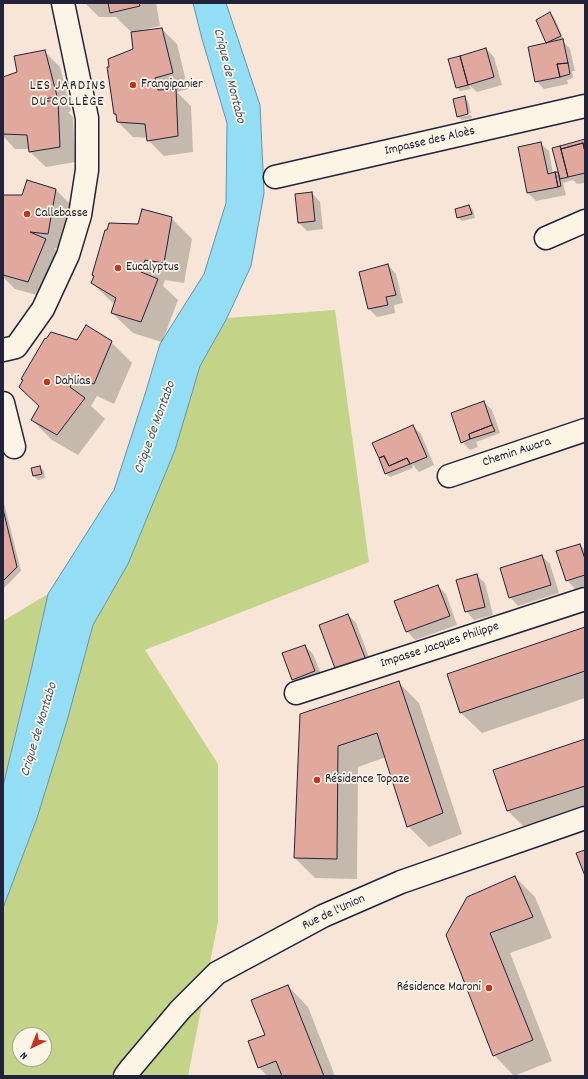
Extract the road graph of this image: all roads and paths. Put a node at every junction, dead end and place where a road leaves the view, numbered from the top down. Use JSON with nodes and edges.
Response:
{"nodes":[{"id":1,"x":63,"y":3,"type":"edge"},
{"id":2,"x":585,"y":106,"type":"edge"},
{"id":3,"x":275,"y":177,"type":"dead end"},
{"id":4,"x":585,"y":221,"type":"edge"},
{"id":5,"x":546,"y":238,"type":"dead end"},
{"id":6,"x":3,"y":350,"type":"edge"},
{"id":7,"x":3,"y":404,"type":"edge"},
{"id":8,"x":585,"y":430,"type":"edge"},
{"id":9,"x":14,"y":447,"type":"dead end"},
{"id":10,"x":449,"y":476,"type":"dead end"},
{"id":11,"x":585,"y":599,"type":"edge"},
{"id":12,"x":296,"y":693,"type":"dead end"},
{"id":13,"x":585,"y":818,"type":"edge"},
{"id":14,"x":125,"y":1076,"type":"edge"}],
"edges":[{"from":1,"to":6,"type":"street"},
{"from":2,"to":3,"type":"street","name":"Impasse des Aloès"},
{"from":4,"to":5,"type":"street"},
{"from":7,"to":9,"type":"street"},
{"from":8,"to":10,"type":"street","name":"Chemin Awara"},
{"from":11,"to":12,"type":"street","name":"Impasse Jacques Philippe"},
{"from":13,"to":14,"type":"street","name":"Rue de l'Union"}]}
